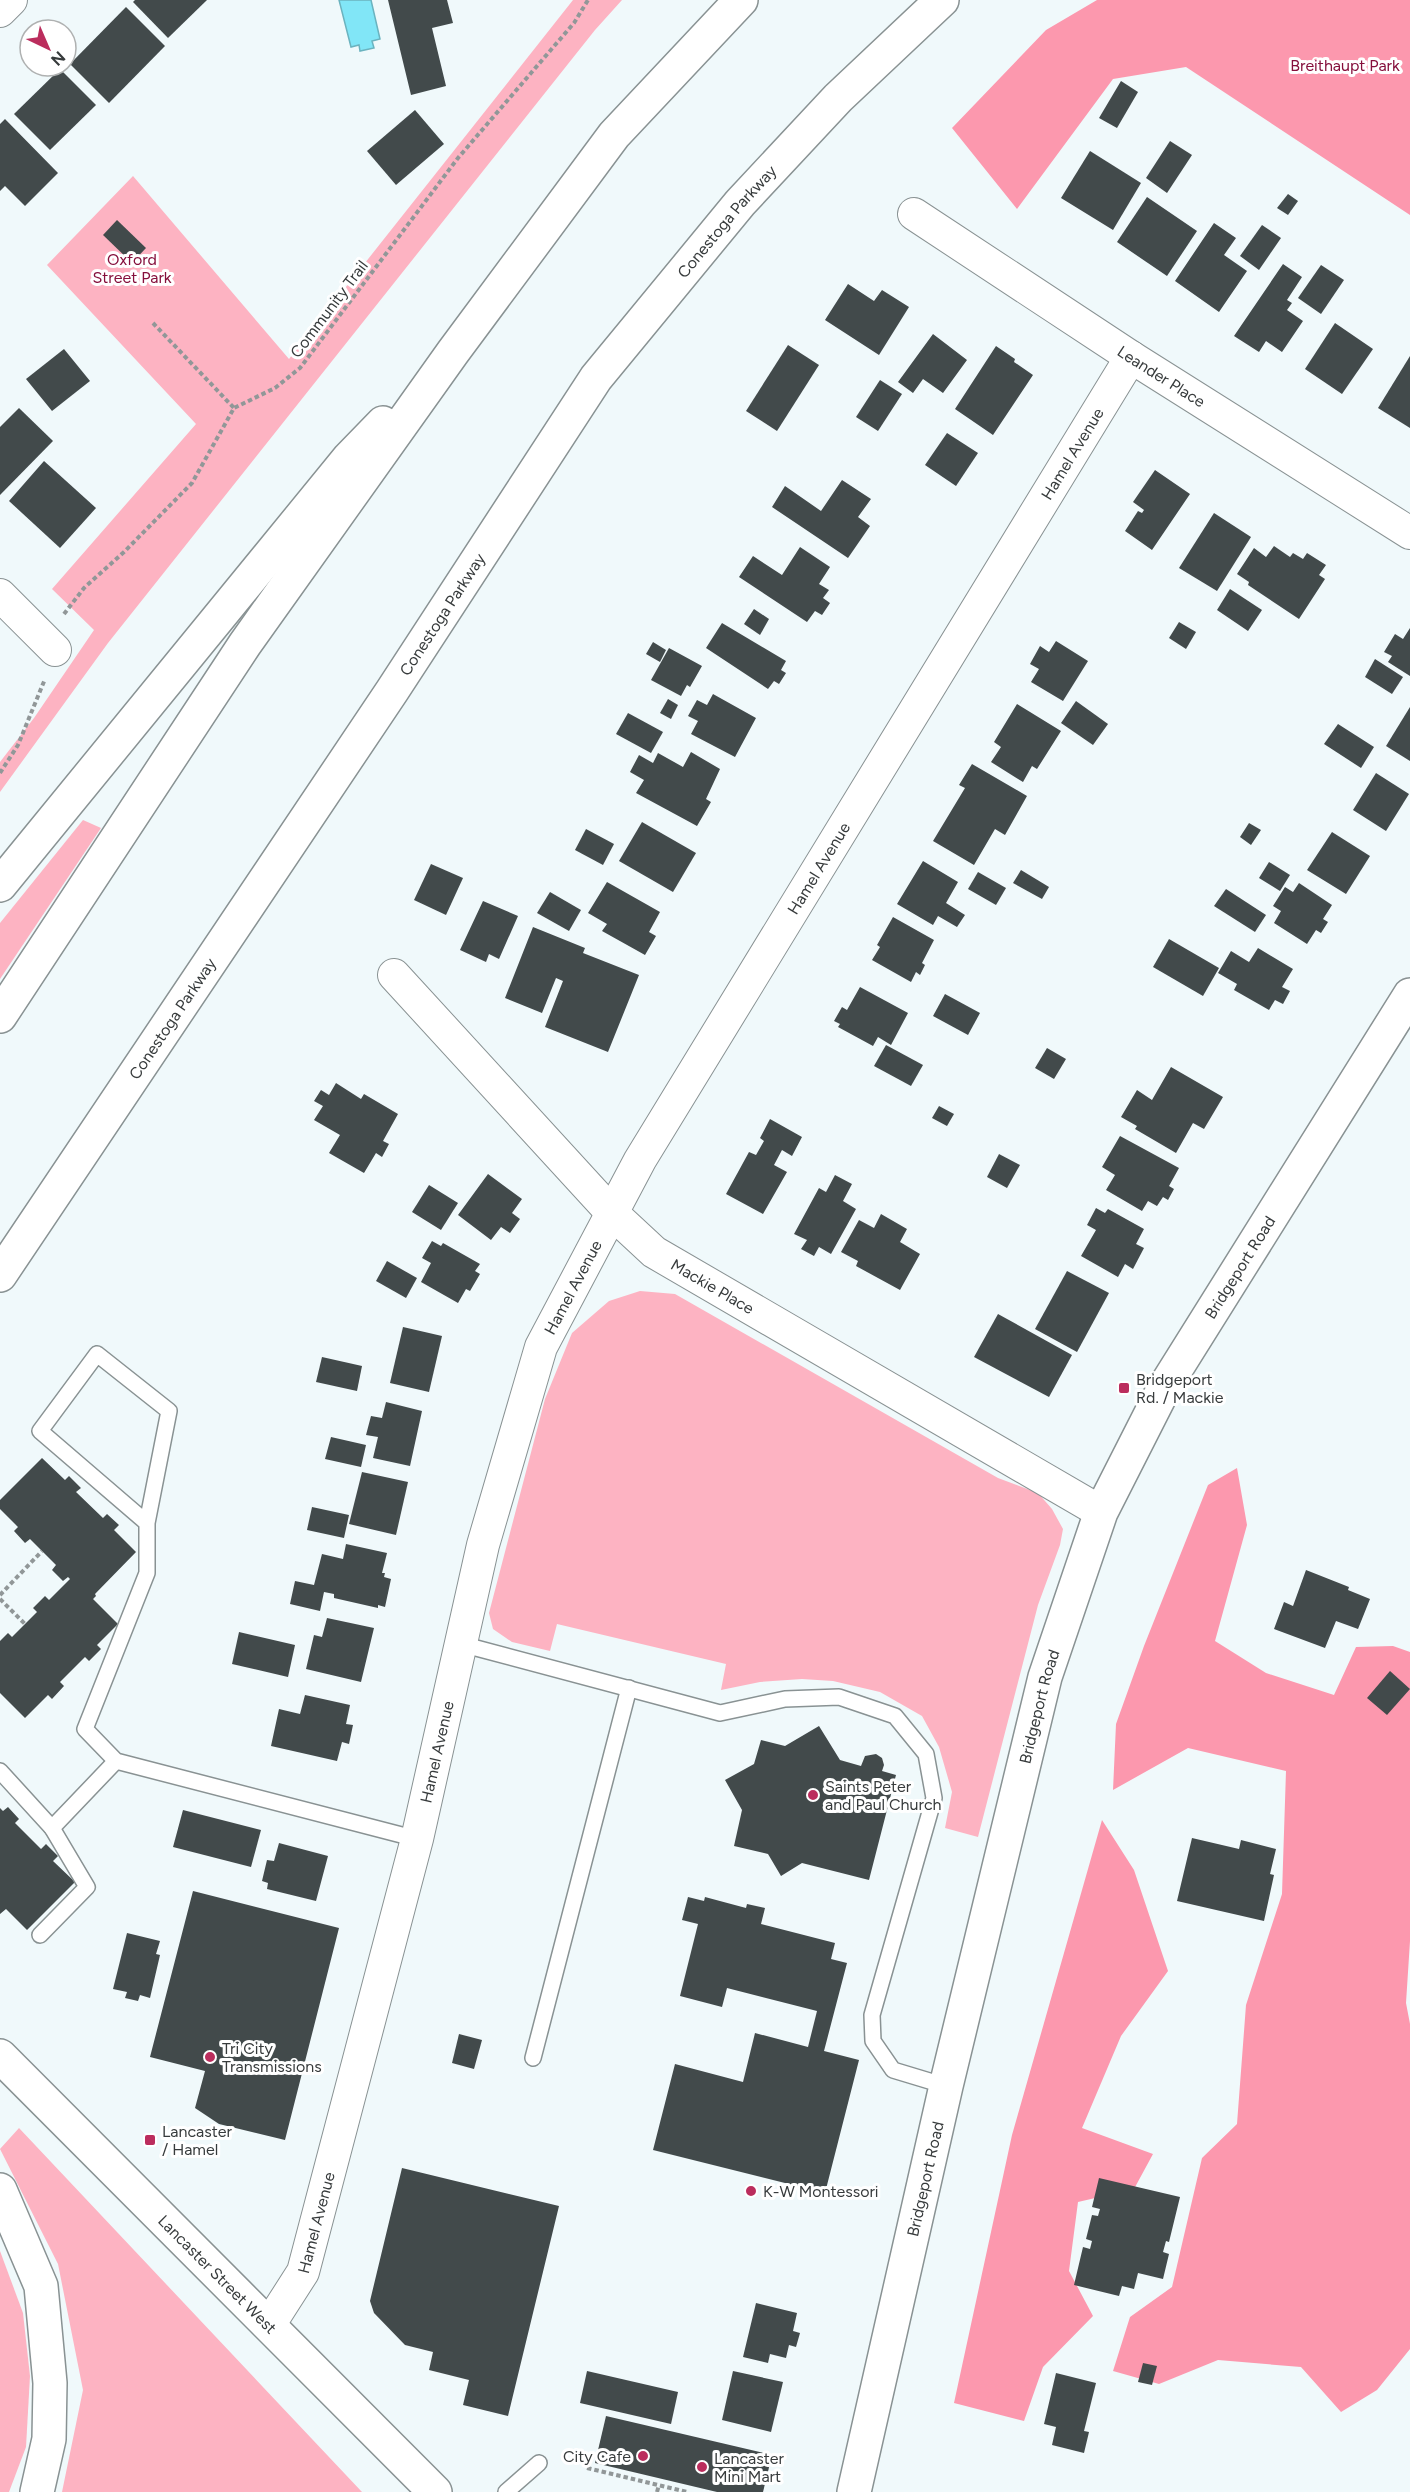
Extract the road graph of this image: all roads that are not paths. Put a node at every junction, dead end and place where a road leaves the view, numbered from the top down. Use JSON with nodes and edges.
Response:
{"nodes":[{"id":1,"x":11,"y":0,"type":"edge"},
{"id":2,"x":741,"y":0,"type":"edge"},
{"id":3,"x":942,"y":0,"type":"edge"},
{"id":4,"x":0,"y":11,"type":"edge"},
{"id":5,"x":914,"y":214,"type":"dead end"},
{"id":6,"x":453,"y":351,"type":"junction"},
{"id":7,"x":1131,"y":357,"type":"junction"},
{"id":8,"x":1410,"y":533,"type":"edge"},
{"id":9,"x":0,"y":595,"type":"edge"},
{"id":10,"x":55,"y":650,"type":"road end"},
{"id":11,"x":0,"y":885,"type":"edge"},
{"id":12,"x":394,"y":975,"type":"dead end"},
{"id":13,"x":1410,"y":995,"type":"edge"},
{"id":14,"x":0,"y":1016,"type":"edge"},
{"id":15,"x":612,"y":1212,"type":"junction"},
{"id":16,"x":0,"y":1275,"type":"edge"},
{"id":17,"x":1101,"y":1512,"type":"junction"},
{"id":18,"x":147,"y":1523,"type":"junction"},
{"id":19,"x":461,"y":1644,"type":"junction"},
{"id":20,"x":629,"y":1688,"type":"junction"},
{"id":21,"x":116,"y":1761,"type":"junction"},
{"id":22,"x":0,"y":1771,"type":"edge"},
{"id":23,"x":52,"y":1828,"type":"junction"},
{"id":24,"x":417,"y":1839,"type":"junction"},
{"id":25,"x":40,"y":1935,"type":"dead end"},
{"id":26,"x":0,"y":2056,"type":"edge"},
{"id":27,"x":533,"y":2058,"type":"dead end"},
{"id":28,"x":946,"y":2086,"type":"junction"},
{"id":29,"x":0,"y":2190,"type":"edge"},
{"id":30,"x":269,"y":2325,"type":"junction"},
{"id":31,"x":539,"y":2463,"type":"dead end"},
{"id":32,"x":37,"y":2492,"type":"edge"},
{"id":33,"x":435,"y":2492,"type":"edge"},
{"id":34,"x":506,"y":2492,"type":"edge"},
{"id":35,"x":854,"y":2492,"type":"edge"}],
"edges":[{"from":1,"to":4,"type":"street"},
{"from":2,"to":6,"type":"main road"},
{"from":3,"to":16,"type":"main road","name":"Conestoga Parkway"},
{"from":5,"to":7,"type":"street","name":"Leander Place"},
{"from":6,"to":11,"type":"main road"},
{"from":6,"to":14,"type":"main road"},
{"from":7,"to":8,"type":"street","name":"Leander Place"},
{"from":7,"to":15,"type":"street","name":"Hamel Avenue"},
{"from":9,"to":10,"type":"street"},
{"from":12,"to":15,"type":"street","name":"Mackie Place"},
{"from":13,"to":17,"type":"main road","name":"Bridgeport Road"},
{"from":15,"to":17,"type":"street","name":"Mackie Place"},
{"from":15,"to":19,"type":"street","name":"Hamel Avenue"},
{"from":17,"to":28,"type":"main road","name":"Bridgeport Road"},
{"from":18,"to":18,"type":"lane"},
{"from":18,"to":21,"type":"lane"},
{"from":19,"to":20,"type":"lane"},
{"from":19,"to":24,"type":"street","name":"Hamel Avenue"},
{"from":20,"to":27,"type":"lane"},
{"from":20,"to":28,"type":"lane"},
{"from":21,"to":23,"type":"lane"},
{"from":21,"to":24,"type":"lane"},
{"from":22,"to":23,"type":"lane"},
{"from":23,"to":25,"type":"lane"},
{"from":24,"to":30,"type":"street","name":"Hamel Avenue"},
{"from":26,"to":30,"type":"main road","name":"Lancaster Street West"},
{"from":28,"to":35,"type":"main road","name":"Bridgeport Road"},
{"from":29,"to":32,"type":"main road"},
{"from":30,"to":33,"type":"main road","name":"Lancaster Street West"},
{"from":31,"to":34,"type":"lane"}]}
